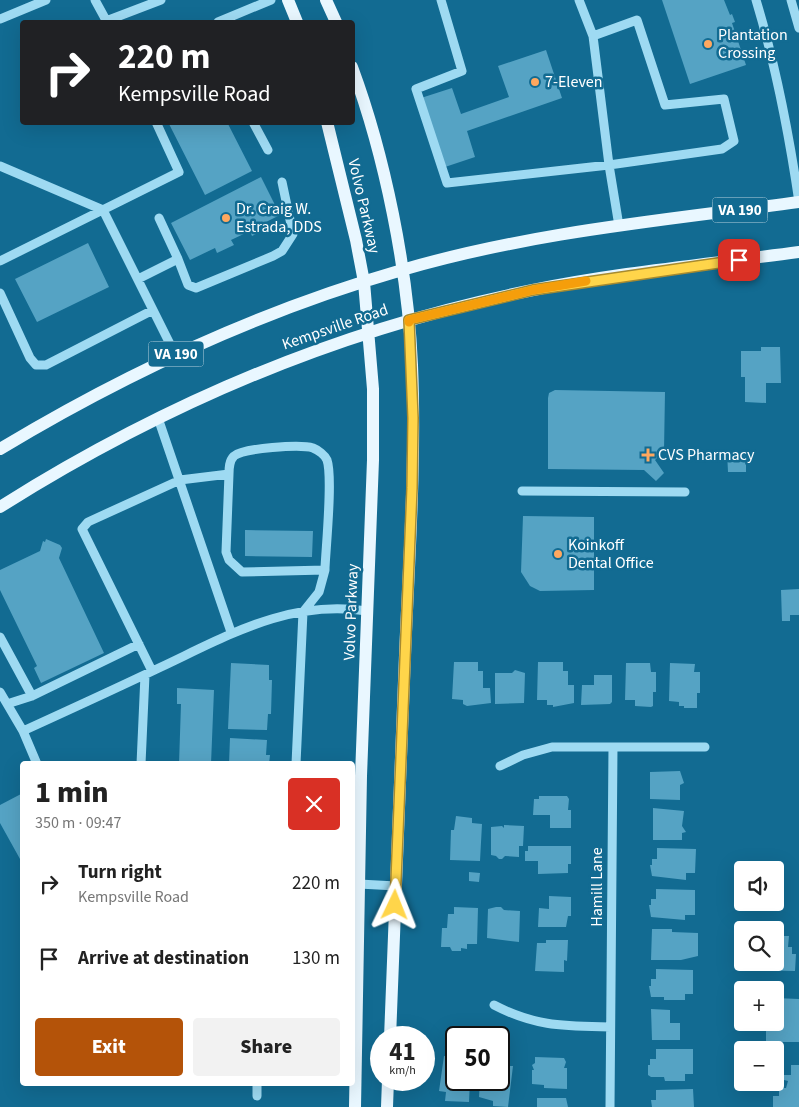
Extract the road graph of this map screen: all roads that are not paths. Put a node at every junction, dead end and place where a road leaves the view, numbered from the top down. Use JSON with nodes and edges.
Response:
{"nodes":[{"id":1,"x":46,"y":0,"type":"edge"},
{"id":2,"x":95,"y":0,"type":"edge"},
{"id":3,"x":161,"y":0,"type":"edge"},
{"id":4,"x":271,"y":0,"type":"edge"},
{"id":5,"x":288,"y":0,"type":"edge"},
{"id":6,"x":326,"y":0,"type":"edge"},
{"id":7,"x":441,"y":0,"type":"edge"},
{"id":8,"x":579,"y":0,"type":"edge"},
{"id":9,"x":756,"y":0,"type":"edge"},
{"id":10,"x":791,"y":0,"type":"edge"},
{"id":11,"x":0,"y":19,"type":"edge"},
{"id":12,"x":106,"y":20,"type":"edge"},
{"id":13,"x":112,"y":20,"type":"edge"},
{"id":14,"x":223,"y":20,"type":"edge"},
{"id":15,"x":296,"y":20,"type":"edge"},
{"id":16,"x":335,"y":20,"type":"edge"},
{"id":17,"x":799,"y":28,"type":"edge"},
{"id":18,"x":593,"y":36,"type":"junction"},
{"id":19,"x":355,"y":77,"type":"edge"},
{"id":20,"x":157,"y":125,"type":"edge"},
{"id":21,"x":255,"y":125,"type":"edge"},
{"id":22,"x":328,"y":125,"type":"edge"},
{"id":23,"x":268,"y":150,"type":"dead end"},
{"id":24,"x":0,"y":166,"type":"edge"},
{"id":25,"x":609,"y":166,"type":"junction"},
{"id":26,"x":282,"y":182,"type":"dead end"},
{"id":27,"x":799,"y":202,"type":"edge"},
{"id":28,"x":103,"y":210,"type":"junction"},
{"id":29,"x":159,"y":218,"type":"dead end"},
{"id":30,"x":619,"y":226,"type":"junction"},
{"id":31,"x":799,"y":252,"type":"edge"},
{"id":32,"x":178,"y":259,"type":"junction"},
{"id":33,"x":0,"y":261,"type":"edge"},
{"id":34,"x":402,"y":270,"type":"junction"},
{"id":35,"x":138,"y":279,"type":"junction"},
{"id":36,"x":364,"y":282,"type":"junction"},
{"id":37,"x":0,"y":292,"type":"edge"},
{"id":38,"x":153,"y":310,"type":"junction"},
{"id":39,"x":409,"y":320,"type":"junction"},
{"id":40,"x":368,"y":331,"type":"junction"},
{"id":41,"x":175,"y":354,"type":"junction"},
{"id":42,"x":158,"y":418,"type":"junction"},
{"id":43,"x":0,"y":449,"type":"edge"},
{"id":44,"x":229,"y":474,"type":"junction"},
{"id":45,"x":180,"y":480,"type":"junction"},
{"id":46,"x":522,"y":491,"type":"dead end"},
{"id":47,"x":686,"y":492,"type":"dead end"},
{"id":48,"x":0,"y":507,"type":"edge"},
{"id":49,"x":325,"y":570,"type":"junction"},
{"id":50,"x":367,"y":611,"type":"junction"},
{"id":51,"x":303,"y":612,"type":"junction"},
{"id":52,"x":231,"y":632,"type":"junction"},
{"id":53,"x":0,"y":637,"type":"edge"},
{"id":54,"x":139,"y":644,"type":"junction"},
{"id":55,"x":148,"y":673,"type":"junction"},
{"id":56,"x":0,"y":693,"type":"edge"},
{"id":57,"x":32,"y":696,"type":"junction"},
{"id":58,"x":7,"y":704,"type":"junction"},
{"id":59,"x":23,"y":731,"type":"junction"},
{"id":60,"x":613,"y":747,"type":"junction"},
{"id":61,"x":705,"y":747,"type":"dead end"},
{"id":62,"x":36,"y":761,"type":"edge"},
{"id":63,"x":141,"y":761,"type":"edge"},
{"id":64,"x":296,"y":761,"type":"edge"},
{"id":65,"x":500,"y":766,"type":"dead end"},
{"id":66,"x":356,"y":866,"type":"edge"},
{"id":67,"x":359,"y":884,"type":"junction"},
{"id":68,"x":396,"y":886,"type":"junction"},
{"id":69,"x":355,"y":978,"type":"edge"},
{"id":70,"x":494,"y":1005,"type":"dead end"},
{"id":71,"x":390,"y":1026,"type":"edge"},
{"id":72,"x":610,"y":1027,"type":"junction"},
{"id":73,"x":257,"y":1086,"type":"edge"},
{"id":74,"x":355,"y":1086,"type":"edge"},
{"id":75,"x":388,"y":1091,"type":"edge"},
{"id":76,"x":257,"y":1096,"type":"dead end"},
{"id":77,"x":355,"y":1107,"type":"edge"},
{"id":78,"x":387,"y":1107,"type":"edge"},
{"id":79,"x":610,"y":1107,"type":"edge"}],
"edges":[{"from":1,"to":11,"type":"street"},
{"from":2,"to":12,"type":"street"},
{"from":3,"to":13,"type":"street"},
{"from":4,"to":14,"type":"street"},
{"from":5,"to":15,"type":"main road"},
{"from":6,"to":16,"type":"main road"},
{"from":7,"to":25,"type":"street"},
{"from":8,"to":18,"type":"street"},
{"from":9,"to":27,"type":"street"},
{"from":10,"to":17,"type":"street"},
{"from":18,"to":25,"type":"street"},
{"from":18,"to":25,"type":"street"},
{"from":19,"to":34,"type":"main road","name":"Volvo Parkway"},
{"from":20,"to":28,"type":"street"},
{"from":21,"to":23,"type":"street"},
{"from":22,"to":36,"type":"main road","name":"Volvo Parkway"},
{"from":24,"to":28,"type":"street"},
{"from":25,"to":30,"type":"street"},
{"from":26,"to":32,"type":"street"},
{"from":27,"to":30,"type":"main road","name":"Kempsville Road","number":"VA 190"},
{"from":28,"to":33,"type":"street"},
{"from":28,"to":35,"type":"street"},
{"from":29,"to":32,"type":"street"},
{"from":30,"to":34,"type":"main road","name":"Kempsville Road","number":"VA 190"},
{"from":31,"to":39,"type":"main road","name":"Kempsville Road"},
{"from":32,"to":35,"type":"street"},
{"from":34,"to":36,"type":"main road","name":"Kempsville Road","number":"VA 190"},
{"from":34,"to":39,"type":"main road","name":"Volvo Parkway"},
{"from":35,"to":38,"type":"street"},
{"from":36,"to":40,"type":"main road","name":"Volvo Parkway"},
{"from":36,"to":41,"type":"main road","name":"Kempsville Road","number":"VA 190"},
{"from":37,"to":38,"type":"street"},
{"from":38,"to":41,"type":"street"},
{"from":39,"to":40,"type":"main road","name":"Kempsville Road"},
{"from":39,"to":68,"type":"main road","name":"Volvo Parkway"},
{"from":40,"to":42,"type":"main road","name":"Kempsville Road"},
{"from":40,"to":50,"type":"main road","name":"Volvo Parkway"},
{"from":41,"to":43,"type":"main road","name":"Kempsville Road","number":"VA 190"},
{"from":42,"to":45,"type":"street"},
{"from":42,"to":48,"type":"main road","name":"Kempsville Road"},
{"from":44,"to":45,"type":"street"},
{"from":44,"to":49,"type":"street"},
{"from":44,"to":49,"type":"street"},
{"from":45,"to":52,"type":"street"},
{"from":45,"to":54,"type":"street"},
{"from":46,"to":47,"type":"street"},
{"from":49,"to":51,"type":"street"},
{"from":50,"to":51,"type":"street"},
{"from":50,"to":66,"type":"main road","name":"Volvo Parkway"},
{"from":51,"to":52,"type":"street"},
{"from":51,"to":64,"type":"street"},
{"from":52,"to":55,"type":"street"},
{"from":53,"to":57,"type":"street"},
{"from":54,"to":55,"type":"street"},
{"from":54,"to":57,"type":"street"},
{"from":55,"to":59,"type":"street"},
{"from":55,"to":63,"type":"street"},
{"from":56,"to":58,"type":"street"},
{"from":57,"to":58,"type":"street"},
{"from":58,"to":59,"type":"street"},
{"from":59,"to":62,"type":"street"},
{"from":60,"to":61,"type":"street"},
{"from":60,"to":65,"type":"street"},
{"from":60,"to":72,"type":"street","name":"Hamill Lane"},
{"from":66,"to":67,"type":"main road","name":"Volvo Parkway"},
{"from":67,"to":68,"type":"street"},
{"from":67,"to":69,"type":"main road","name":"Volvo Parkway"},
{"from":68,"to":71,"type":"main road","name":"Volvo Parkway"},
{"from":70,"to":72,"type":"street"},
{"from":72,"to":79,"type":"street","name":"Hamill Lane"},
{"from":73,"to":76,"type":"street"},
{"from":74,"to":77,"type":"main road","name":"Volvo Parkway"},
{"from":75,"to":78,"type":"main road"}]}
